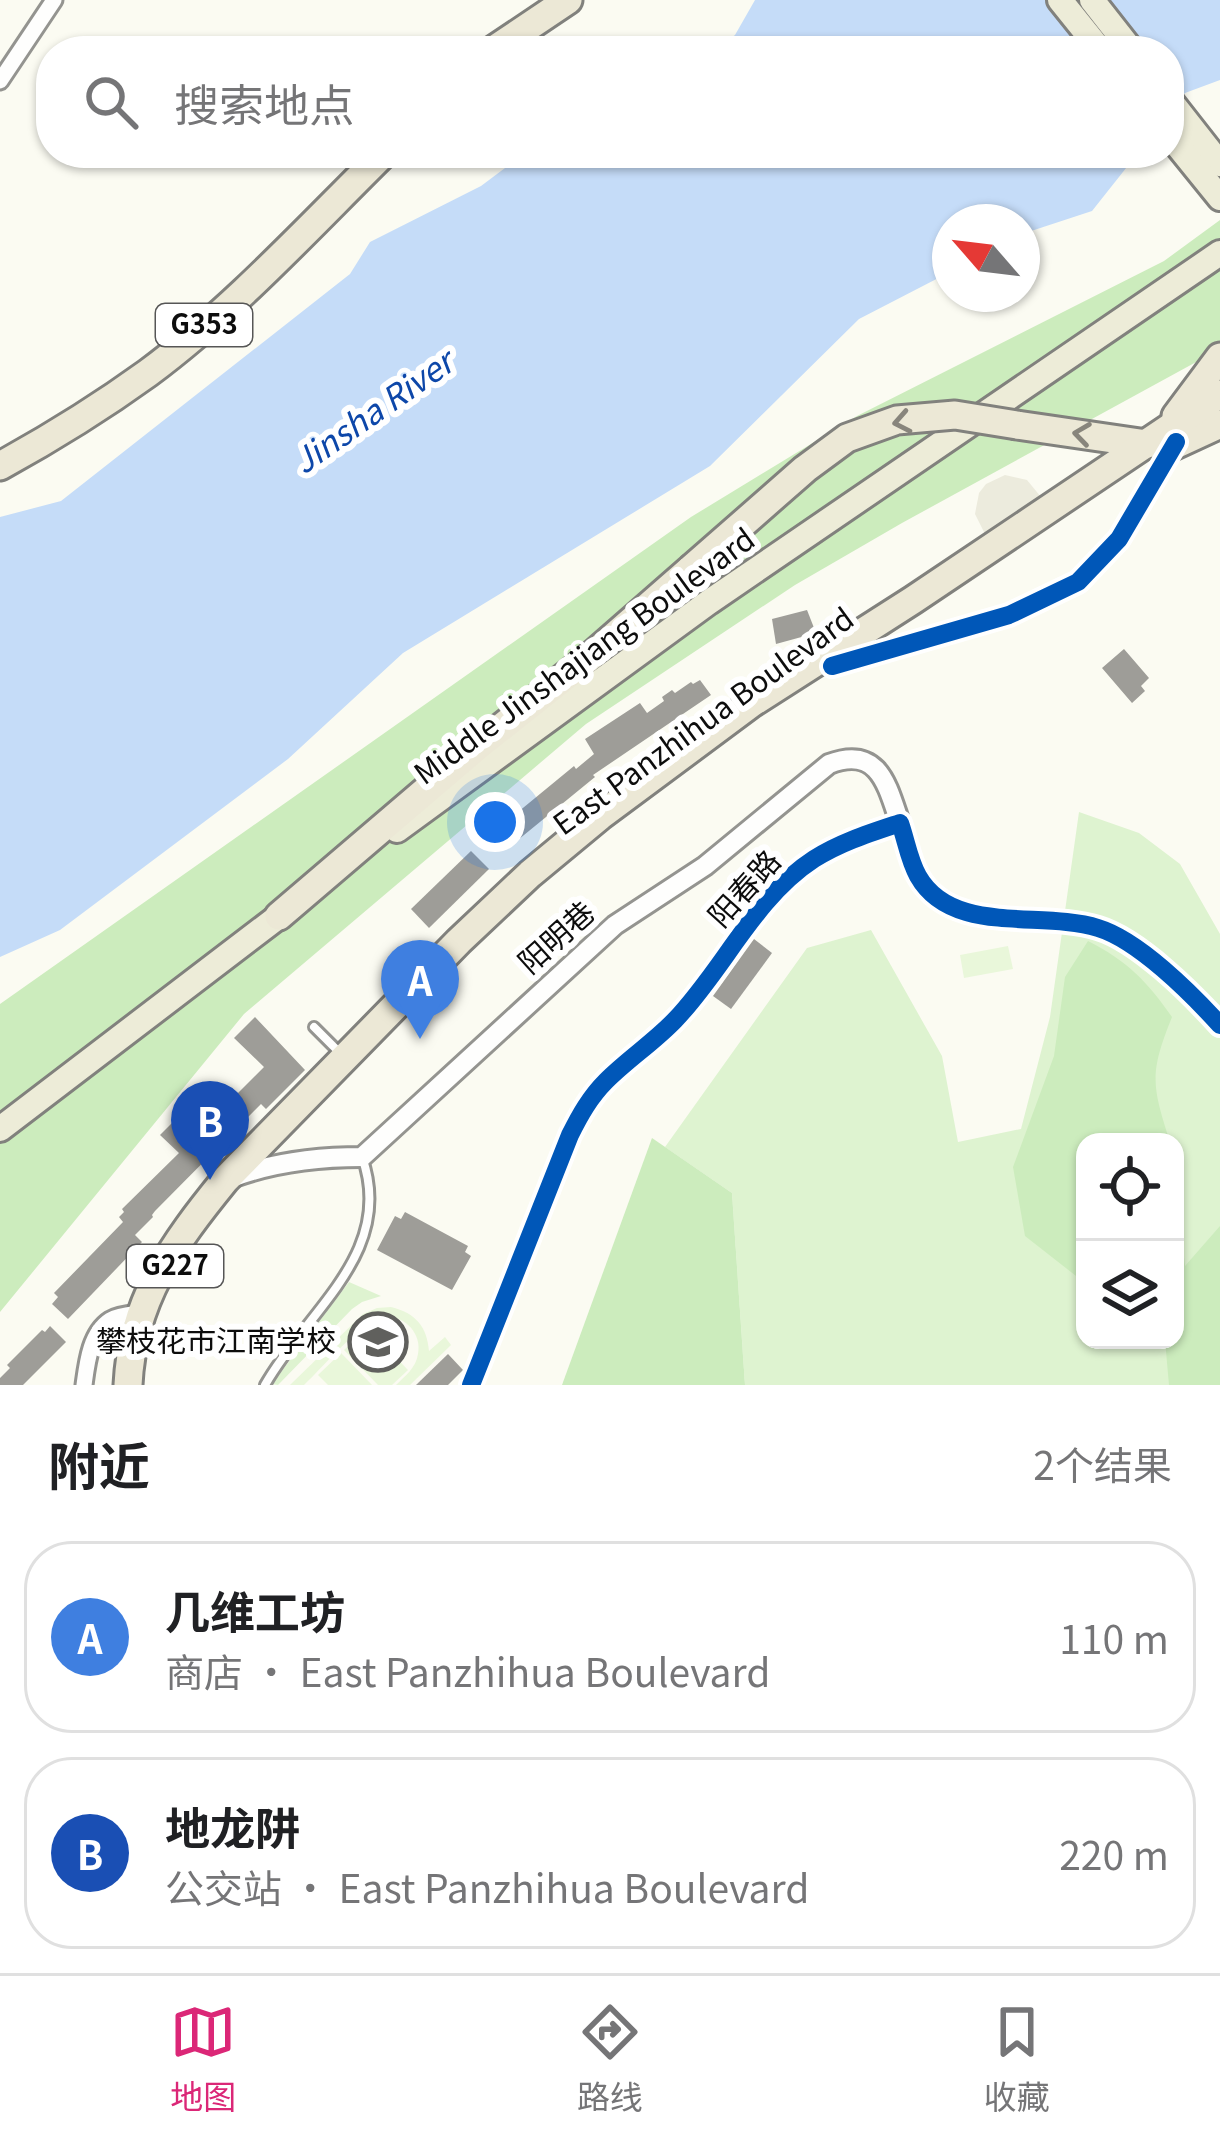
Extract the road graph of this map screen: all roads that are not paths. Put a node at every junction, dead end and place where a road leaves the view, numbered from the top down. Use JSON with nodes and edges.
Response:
{"nodes":[{"id":1,"x":54,"y":0,"type":"edge"},
{"id":2,"x":568,"y":0,"type":"edge"},
{"id":3,"x":1060,"y":0,"type":"edge"},
{"id":4,"x":1092,"y":0,"type":"edge"},
{"id":5,"x":514,"y":36,"type":"edge"},
{"id":6,"x":1089,"y":36,"type":"edge"},
{"id":7,"x":1120,"y":36,"type":"edge"},
{"id":8,"x":0,"y":81,"type":"edge"},
{"id":9,"x":1184,"y":118,"type":"edge"},
{"id":10,"x":1184,"y":154,"type":"edge"},
{"id":11,"x":1220,"y":164,"type":"edge"},
{"id":12,"x":369,"y":168,"type":"edge"},
{"id":13,"x":1220,"y":198,"type":"edge"},
{"id":14,"x":1220,"y":253,"type":"edge"},
{"id":15,"x":1220,"y":357,"type":"edge"},
{"id":16,"x":1220,"y":394,"type":"edge"},
{"id":17,"x":1220,"y":424,"type":"edge"},
{"id":18,"x":1163,"y":439,"type":"junction"},
{"id":19,"x":0,"y":466,"type":"edge"},
{"id":20,"x":922,"y":601,"type":"junction"},
{"id":21,"x":832,"y":667,"type":"junction"},
{"id":22,"x":900,"y":823,"type":"junction"},
{"id":23,"x":354,"y":857,"type":"junction"},
{"id":24,"x":279,"y":916,"type":"joint"},
{"id":25,"x":1220,"y":1025,"type":"edge"},
{"id":26,"x":314,"y":1027,"type":"dead end"},
{"id":27,"x":345,"y":1058,"type":"junction"},
{"id":28,"x":0,"y":1130,"type":"edge"},
{"id":29,"x":362,"y":1157,"type":"junction"},
{"id":30,"x":253,"y":1170,"type":"junction"},
{"id":31,"x":225,"y":1180,"type":"junction"},
{"id":32,"x":140,"y":1312,"type":"junction"},
{"id":33,"x":84,"y":1385,"type":"edge"},
{"id":34,"x":128,"y":1385,"type":"edge"},
{"id":35,"x":144,"y":1385,"type":"edge"},
{"id":36,"x":265,"y":1385,"type":"edge"},
{"id":37,"x":471,"y":1385,"type":"edge"}],
"edges":[{"from":1,"to":8,"type":"street"},
{"from":2,"to":5,"type":"highway"},
{"from":3,"to":6,"type":"main road"},
{"from":4,"to":7,"type":"main road"},
{"from":9,"to":11,"type":"main road"},
{"from":10,"to":13,"type":"main road"},
{"from":12,"to":19,"type":"highway","number":"G353"},
{"from":14,"to":23,"type":"main road","name":"Middle Jinshajiang Boulevard"},
{"from":15,"to":18,"type":"highway"},
{"from":16,"to":18,"type":"highway","number":"G227"},
{"from":17,"to":18,"type":"highway","number":"G227"},
{"from":18,"to":20,"type":"highway","number":"G227"},
{"from":18,"to":21,"type":"street"},
{"from":18,"to":23,"type":"highway","one_way":true,"bridge":true},
{"from":20,"to":21,"type":"highway","name":"East Panzhihua Boulevard","number":"G227"},
{"from":20,"to":27,"type":"highway","name":"East Panzhihua Boulevard","number":"G227"},
{"from":21,"to":30,"type":"highway","name":"East Panzhihua Boulevard","number":"G227"},
{"from":22,"to":25,"type":"street"},
{"from":22,"to":29,"type":"street","name":"阳明巷"},
{"from":22,"to":37,"type":"street","name":"阳春路"},
{"from":23,"to":24,"type":"highway"},
{"from":24,"to":28,"type":"main road"},
{"from":26,"to":27,"type":"lane"},
{"from":27,"to":31,"type":"highway","name":"East Panzhihua Boulevard","number":"G227"},
{"from":29,"to":30,"type":"street"},
{"from":29,"to":36,"type":"lane"},
{"from":30,"to":31,"type":"street"},
{"from":30,"to":35,"type":"highway","name":"East Panzhihua Boulevard","number":"G227"},
{"from":31,"to":32,"type":"highway","name":"East Panzhihua Boulevard","number":"G227"},
{"from":32,"to":33,"type":"street"},
{"from":32,"to":34,"type":"highway","name":"East Panzhihua Boulevard","number":"G227"}]}
